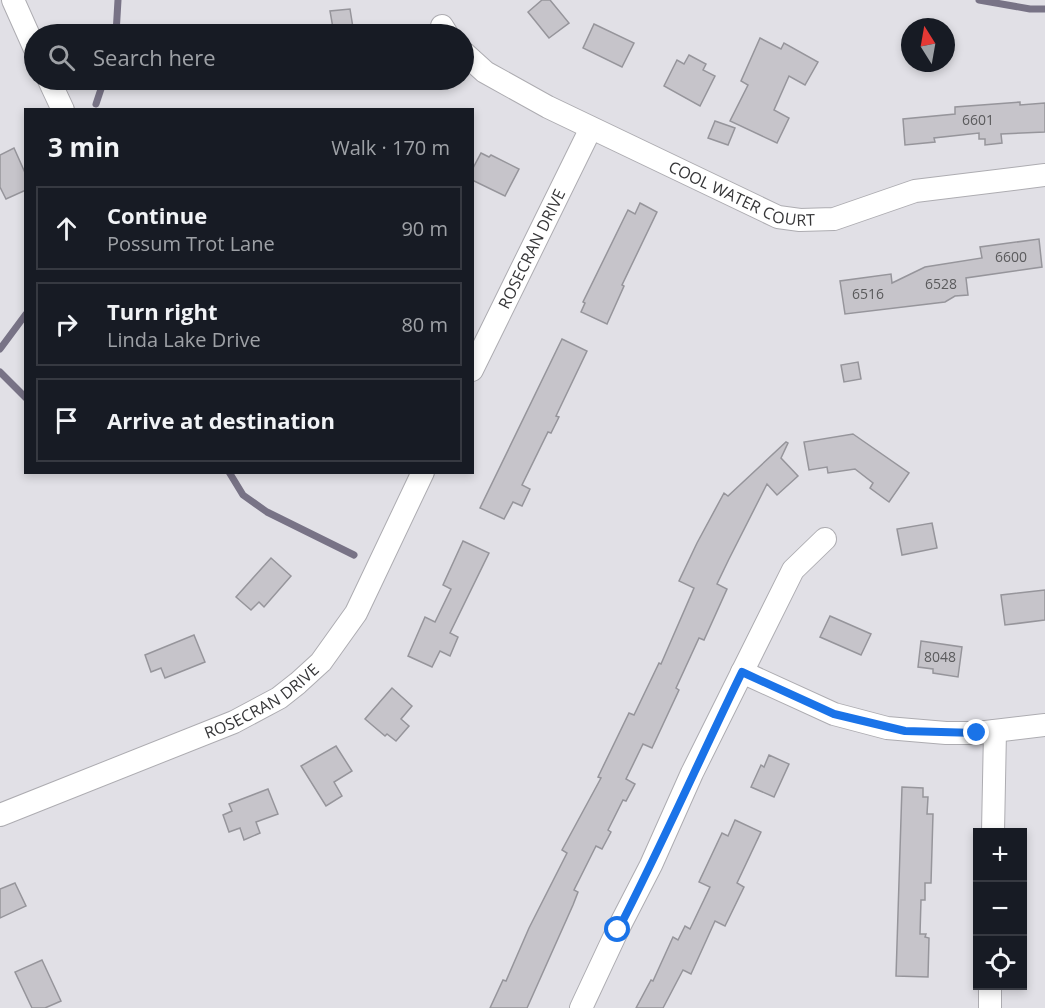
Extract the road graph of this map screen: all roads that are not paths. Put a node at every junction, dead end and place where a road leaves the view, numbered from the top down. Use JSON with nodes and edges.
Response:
{"nodes":[{"id":1,"x":13,"y":0,"type":"edge"},
{"id":2,"x":24,"y":25,"type":"edge"},
{"id":3,"x":474,"y":62,"type":"edge"},
{"id":4,"x":54,"y":90,"type":"edge"},
{"id":5,"x":62,"y":108,"type":"edge"},
{"id":6,"x":591,"y":128,"type":"junction"},
{"id":7,"x":1045,"y":175,"type":"edge"},
{"id":8,"x":474,"y":366,"type":"edge"},
{"id":9,"x":422,"y":474,"type":"edge"},
{"id":10,"x":825,"y":539,"type":"dead end"},
{"id":11,"x":742,"y":672,"type":"junction"},
{"id":12,"x":1045,"y":725,"type":"edge"},
{"id":13,"x":995,"y":731,"type":"junction"},
{"id":14,"x":0,"y":815,"type":"edge"},
{"id":15,"x":993,"y":828,"type":"edge"},
{"id":16,"x":990,"y":990,"type":"edge"},
{"id":17,"x":581,"y":1008,"type":"edge"},
{"id":18,"x":990,"y":1008,"type":"edge"}],
"edges":[{"from":1,"to":2,"type":"street"},
{"from":3,"to":6,"type":"street","name":"COOL WATER COURT"},
{"from":4,"to":5,"type":"street"},
{"from":6,"to":7,"type":"street","name":"COOL WATER COURT"},
{"from":6,"to":8,"type":"street","name":"ROSECRAN DRIVE"},
{"from":9,"to":14,"type":"street","name":"ROSECRAN DRIVE"},
{"from":10,"to":11,"type":"street"},
{"from":11,"to":13,"type":"street"},
{"from":11,"to":17,"type":"street"},
{"from":12,"to":13,"type":"street"},
{"from":13,"to":15,"type":"street"},
{"from":16,"to":18,"type":"street"}]}
